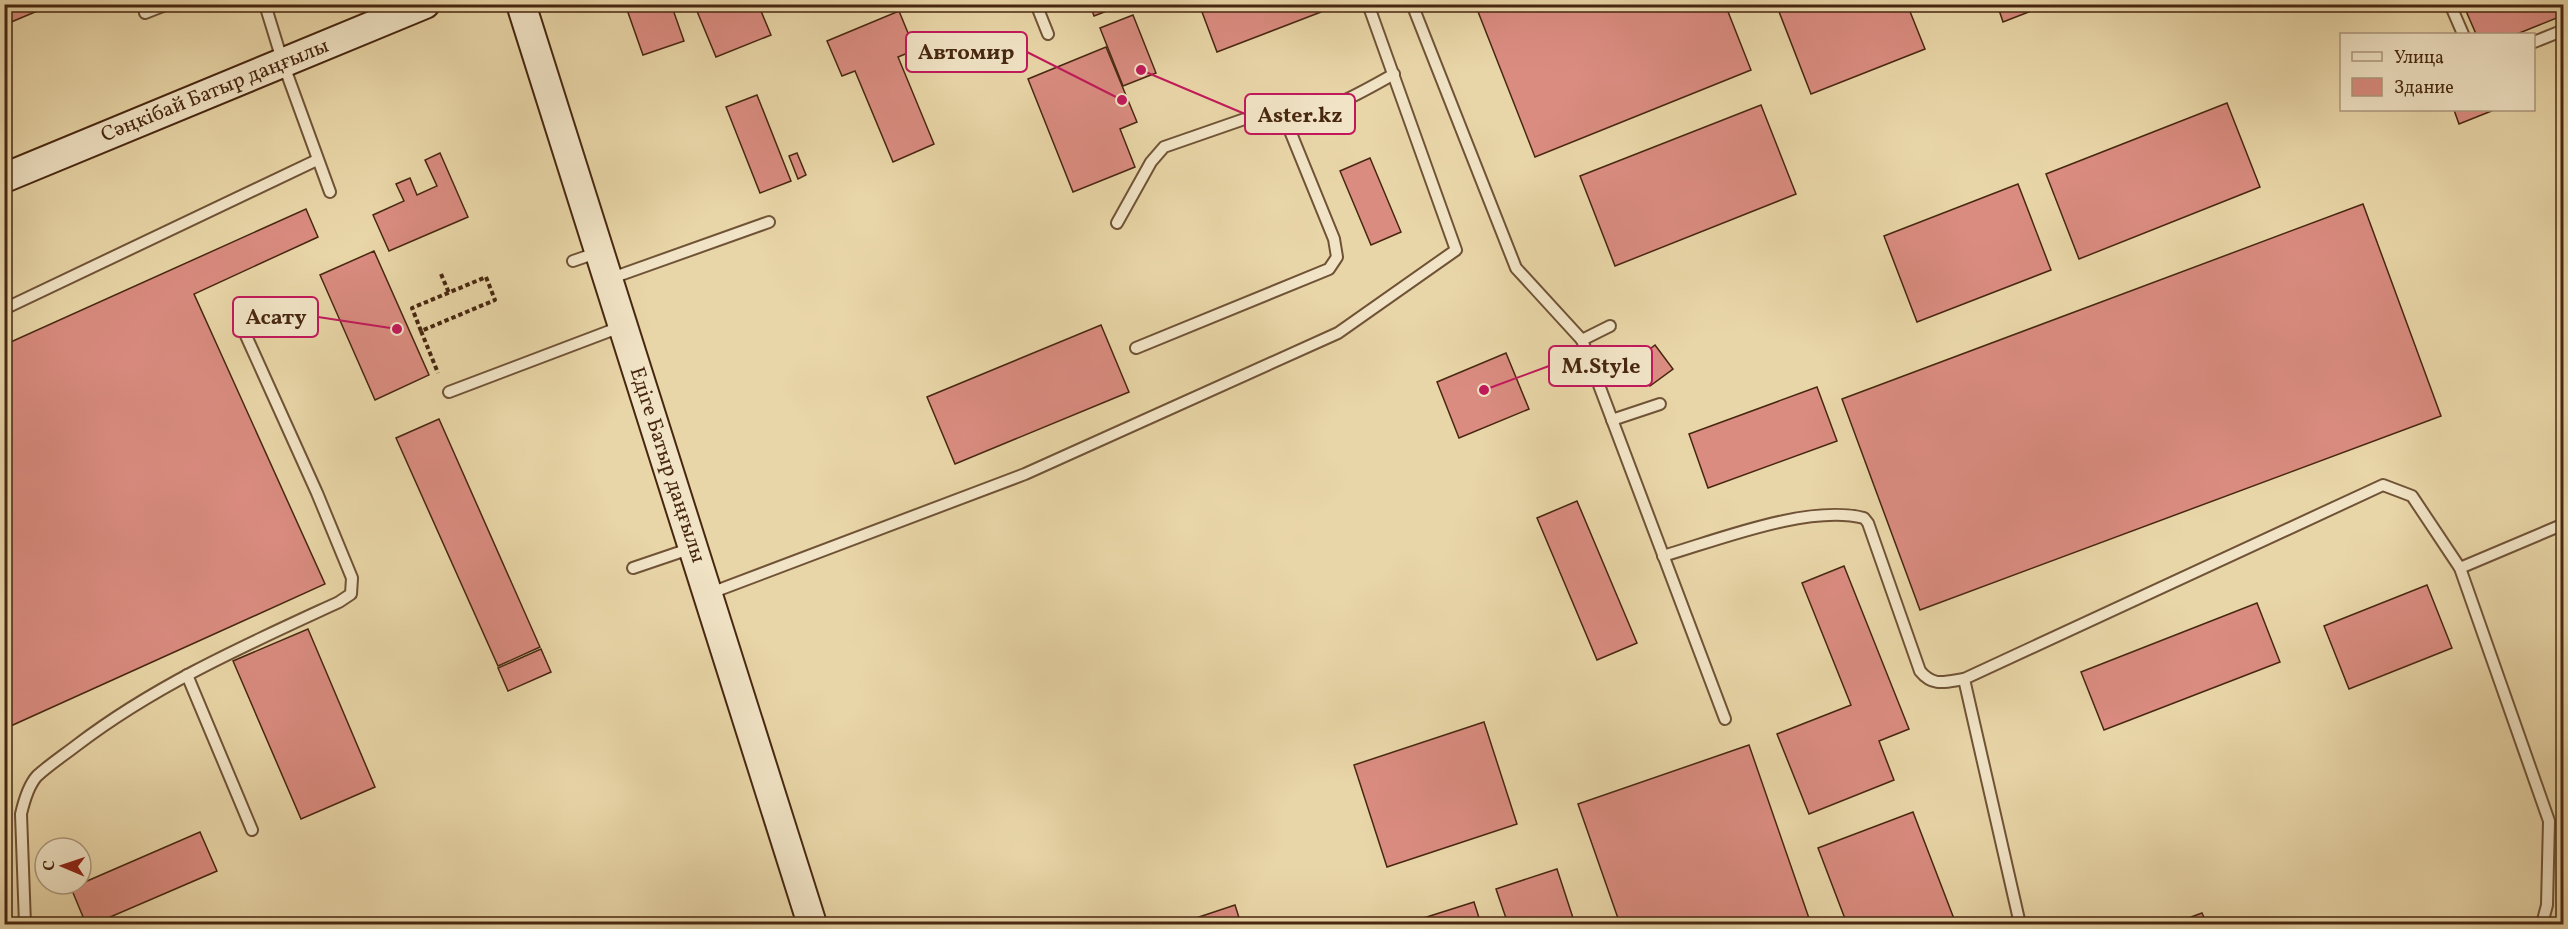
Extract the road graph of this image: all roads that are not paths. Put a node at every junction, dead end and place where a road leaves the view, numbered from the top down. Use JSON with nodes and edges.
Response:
{"nodes":[{"id":1,"x":168,"y":4,"type":"edge"},
{"id":2,"x":268,"y":4,"type":"edge"},
{"id":3,"x":425,"y":4,"type":"edge"},
{"id":4,"x":521,"y":4,"type":"edge"},
{"id":5,"x":1036,"y":4,"type":"edge"},
{"id":6,"x":1368,"y":4,"type":"edge"},
{"id":7,"x":1412,"y":4,"type":"edge"},
{"id":8,"x":2450,"y":4,"type":"edge"},
{"id":9,"x":146,"y":13,"type":"dead end"},
{"id":10,"x":2564,"y":30,"type":"edge"},
{"id":11,"x":2463,"y":33,"type":"edge"},
{"id":12,"x":1048,"y":34,"type":"dead end"},
{"id":13,"x":2535,"y":42,"type":"edge"},
{"id":14,"x":283,"y":63,"type":"junction"},
{"id":15,"x":1394,"y":74,"type":"junction"},
{"id":16,"x":1286,"y":121,"type":"junction"},
{"id":17,"x":317,"y":160,"type":"junction"},
{"id":18,"x":4,"y":177,"type":"edge"},
{"id":19,"x":330,"y":192,"type":"dead end"},
{"id":20,"x":769,"y":222,"type":"dead end"},
{"id":21,"x":1117,"y":223,"type":"dead end"},
{"id":22,"x":608,"y":279,"type":"junction"},
{"id":23,"x":4,"y":309,"type":"edge"},
{"id":24,"x":623,"y":326,"type":"junction"},
{"id":25,"x":1610,"y":326,"type":"dead end"},
{"id":26,"x":243,"y":329,"type":"dead end"},
{"id":27,"x":1582,"y":340,"type":"junction"},
{"id":28,"x":1137,"y":348,"type":"dead end"},
{"id":29,"x":449,"y":392,"type":"dead end"},
{"id":30,"x":1660,"y":404,"type":"dead end"},
{"id":31,"x":1612,"y":420,"type":"junction"},
{"id":32,"x":2564,"y":524,"type":"edge"},
{"id":33,"x":693,"y":548,"type":"junction"},
{"id":34,"x":1663,"y":556,"type":"junction"},
{"id":35,"x":633,"y":568,"type":"dead end"},
{"id":36,"x":2460,"y":568,"type":"junction"},
{"id":37,"x":708,"y":594,"type":"junction"},
{"id":38,"x":187,"y":675,"type":"junction"},
{"id":39,"x":1964,"y":680,"type":"junction"},
{"id":40,"x":1725,"y":719,"type":"dead end"},
{"id":41,"x":252,"y":830,"type":"dead end"},
{"id":42,"x":25,"y":924,"type":"edge"},
{"id":43,"x":813,"y":924,"type":"edge"},
{"id":44,"x":2020,"y":924,"type":"edge"},
{"id":45,"x":2542,"y":924,"type":"edge"}],
"edges":[{"from":1,"to":9,"type":"lane"},
{"from":2,"to":14,"type":"lane"},
{"from":3,"to":14,"type":"main road","name":"Сәңкібай Батыр даңғылы"},
{"from":4,"to":22,"type":"main road","name":"Едіге Батыр даңғылы"},
{"from":5,"to":12,"type":"lane"},
{"from":6,"to":15,"type":"lane"},
{"from":7,"to":27,"type":"lane"},
{"from":8,"to":11,"type":"lane"},
{"from":10,"to":13,"type":"lane"},
{"from":14,"to":17,"type":"lane"},
{"from":14,"to":18,"type":"main road","name":"Сәңкібай Батыр даңғылы"},
{"from":15,"to":16,"type":"lane"},
{"from":15,"to":37,"type":"lane"},
{"from":16,"to":21,"type":"lane"},
{"from":16,"to":28,"type":"lane"},
{"from":17,"to":19,"type":"lane"},
{"from":17,"to":23,"type":"lane"},
{"from":20,"to":22,"type":"lane"},
{"from":22,"to":24,"type":"main road","name":"Едіге Батыр даңғылы"},
{"from":24,"to":29,"type":"lane"},
{"from":24,"to":33,"type":"main road","name":"Едіге Батыр даңғылы"},
{"from":25,"to":27,"type":"lane"},
{"from":26,"to":38,"type":"lane"},
{"from":27,"to":31,"type":"lane"},
{"from":30,"to":31,"type":"lane"},
{"from":31,"to":34,"type":"lane"},
{"from":32,"to":36,"type":"lane"},
{"from":33,"to":35,"type":"lane"},
{"from":33,"to":37,"type":"main road","name":"Едіге Батыр даңғылы"},
{"from":34,"to":39,"type":"lane"},
{"from":34,"to":40,"type":"lane"},
{"from":36,"to":39,"type":"lane"},
{"from":36,"to":45,"type":"lane"},
{"from":37,"to":43,"type":"main road","name":"Едіге Батыр даңғылы"},
{"from":38,"to":41,"type":"lane"},
{"from":38,"to":42,"type":"lane"},
{"from":39,"to":44,"type":"lane"}]}
